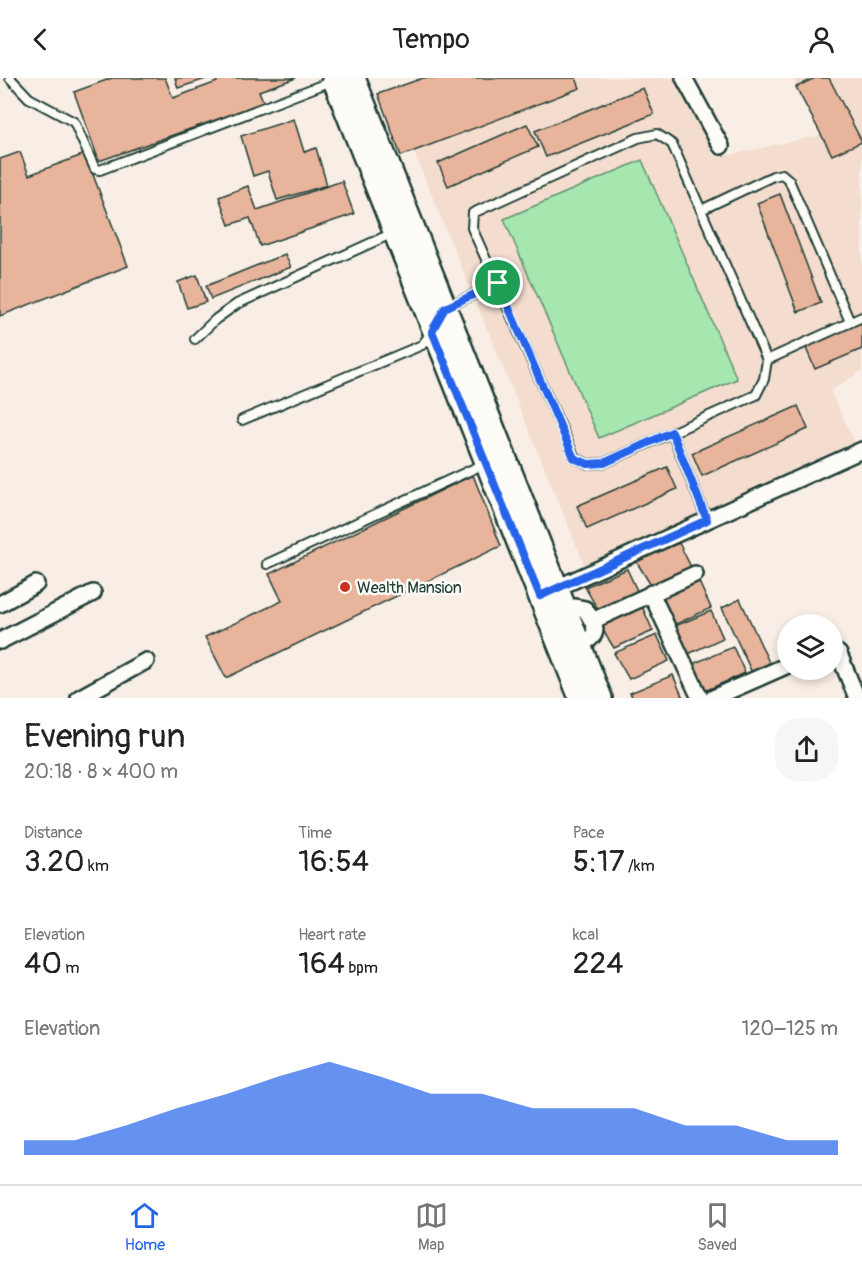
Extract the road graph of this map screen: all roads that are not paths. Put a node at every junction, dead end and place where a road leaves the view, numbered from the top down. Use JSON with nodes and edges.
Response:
{"nodes":[{"id":1,"x":10,"y":78,"type":"edge"},
{"id":2,"x":684,"y":78,"type":"edge"},
{"id":3,"x":347,"y":79,"type":"edge"},
{"id":4,"x":721,"y":146,"type":"dead end"},
{"id":5,"x":701,"y":210,"type":"junction"},
{"id":6,"x":394,"y":232,"type":"junction"},
{"id":7,"x":498,"y":283,"type":"junction"},
{"id":8,"x":445,"y":308,"type":"junction"},
{"id":9,"x":862,"y":317,"type":"edge"},
{"id":10,"x":850,"y":322,"type":"junction"},
{"id":11,"x":432,"y":331,"type":"junction"},
{"id":12,"x":195,"y":339,"type":"dead end"},
{"id":13,"x":767,"y":360,"type":"junction"},
{"id":14,"x":242,"y":420,"type":"dead end"},
{"id":15,"x":672,"y":432,"type":"junction"},
{"id":16,"x":862,"y":450,"type":"edge"},
{"id":17,"x":487,"y":463,"type":"junction"},
{"id":18,"x":707,"y":520,"type":"junction"},
{"id":19,"x":267,"y":564,"type":"dead end"},
{"id":20,"x":695,"y":574,"type":"dead end"},
{"id":21,"x":36,"y":585,"type":"dead end"},
{"id":22,"x":93,"y":592,"type":"dead end"},
{"id":23,"x":549,"y":592,"type":"junction"},
{"id":24,"x":651,"y":593,"type":"junction"},
{"id":25,"x":0,"y":604,"type":"edge"},
{"id":26,"x":567,"y":611,"type":"junction"},
{"id":27,"x":592,"y":621,"type":"junction"},
{"id":28,"x":0,"y":641,"type":"edge"},
{"id":29,"x":580,"y":644,"type":"junction"},
{"id":30,"x":146,"y":662,"type":"dead end"},
{"id":31,"x":843,"y":664,"type":"edge"},
{"id":32,"x":777,"y":670,"type":"edge"},
{"id":33,"x":79,"y":698,"type":"edge"},
{"id":34,"x":580,"y":698,"type":"edge"},
{"id":35,"x":602,"y":698,"type":"edge"},
{"id":36,"x":700,"y":698,"type":"edge"},
{"id":37,"x":713,"y":698,"type":"edge"},
{"id":38,"x":857,"y":698,"type":"edge"}],
"edges":[{"from":1,"to":3,"type":"lane"},
{"from":2,"to":4,"type":"street"},
{"from":3,"to":6,"type":"street"},
{"from":3,"to":8,"type":"street"},
{"from":5,"to":7,"type":"lane"},
{"from":5,"to":10,"type":"lane"},
{"from":5,"to":13,"type":"lane"},
{"from":6,"to":11,"type":"street"},
{"from":6,"to":12,"type":"lane"},
{"from":7,"to":8,"type":"lane"},
{"from":7,"to":15,"type":"lane"},
{"from":8,"to":11,"type":"lane"},
{"from":8,"to":23,"type":"street"},
{"from":9,"to":10,"type":"lane"},
{"from":10,"to":13,"type":"lane"},
{"from":11,"to":14,"type":"lane"},
{"from":11,"to":17,"type":"street"},
{"from":13,"to":15,"type":"lane"},
{"from":15,"to":18,"type":"lane"},
{"from":16,"to":18,"type":"street"},
{"from":17,"to":19,"type":"lane"},
{"from":17,"to":23,"type":"street"},
{"from":18,"to":23,"type":"street"},
{"from":20,"to":24,"type":"street"},
{"from":21,"to":25,"type":"street"},
{"from":22,"to":28,"type":"street"},
{"from":23,"to":26,"type":"street"},
{"from":23,"to":34,"type":"street"},
{"from":24,"to":27,"type":"street"},
{"from":24,"to":36,"type":"street"},
{"from":26,"to":27,"type":"street"},
{"from":26,"to":29,"type":"street"},
{"from":27,"to":29,"type":"street"},
{"from":29,"to":35,"type":"street"},
{"from":30,"to":33,"type":"street"},
{"from":31,"to":38,"type":"street"},
{"from":32,"to":37,"type":"street"}]}
